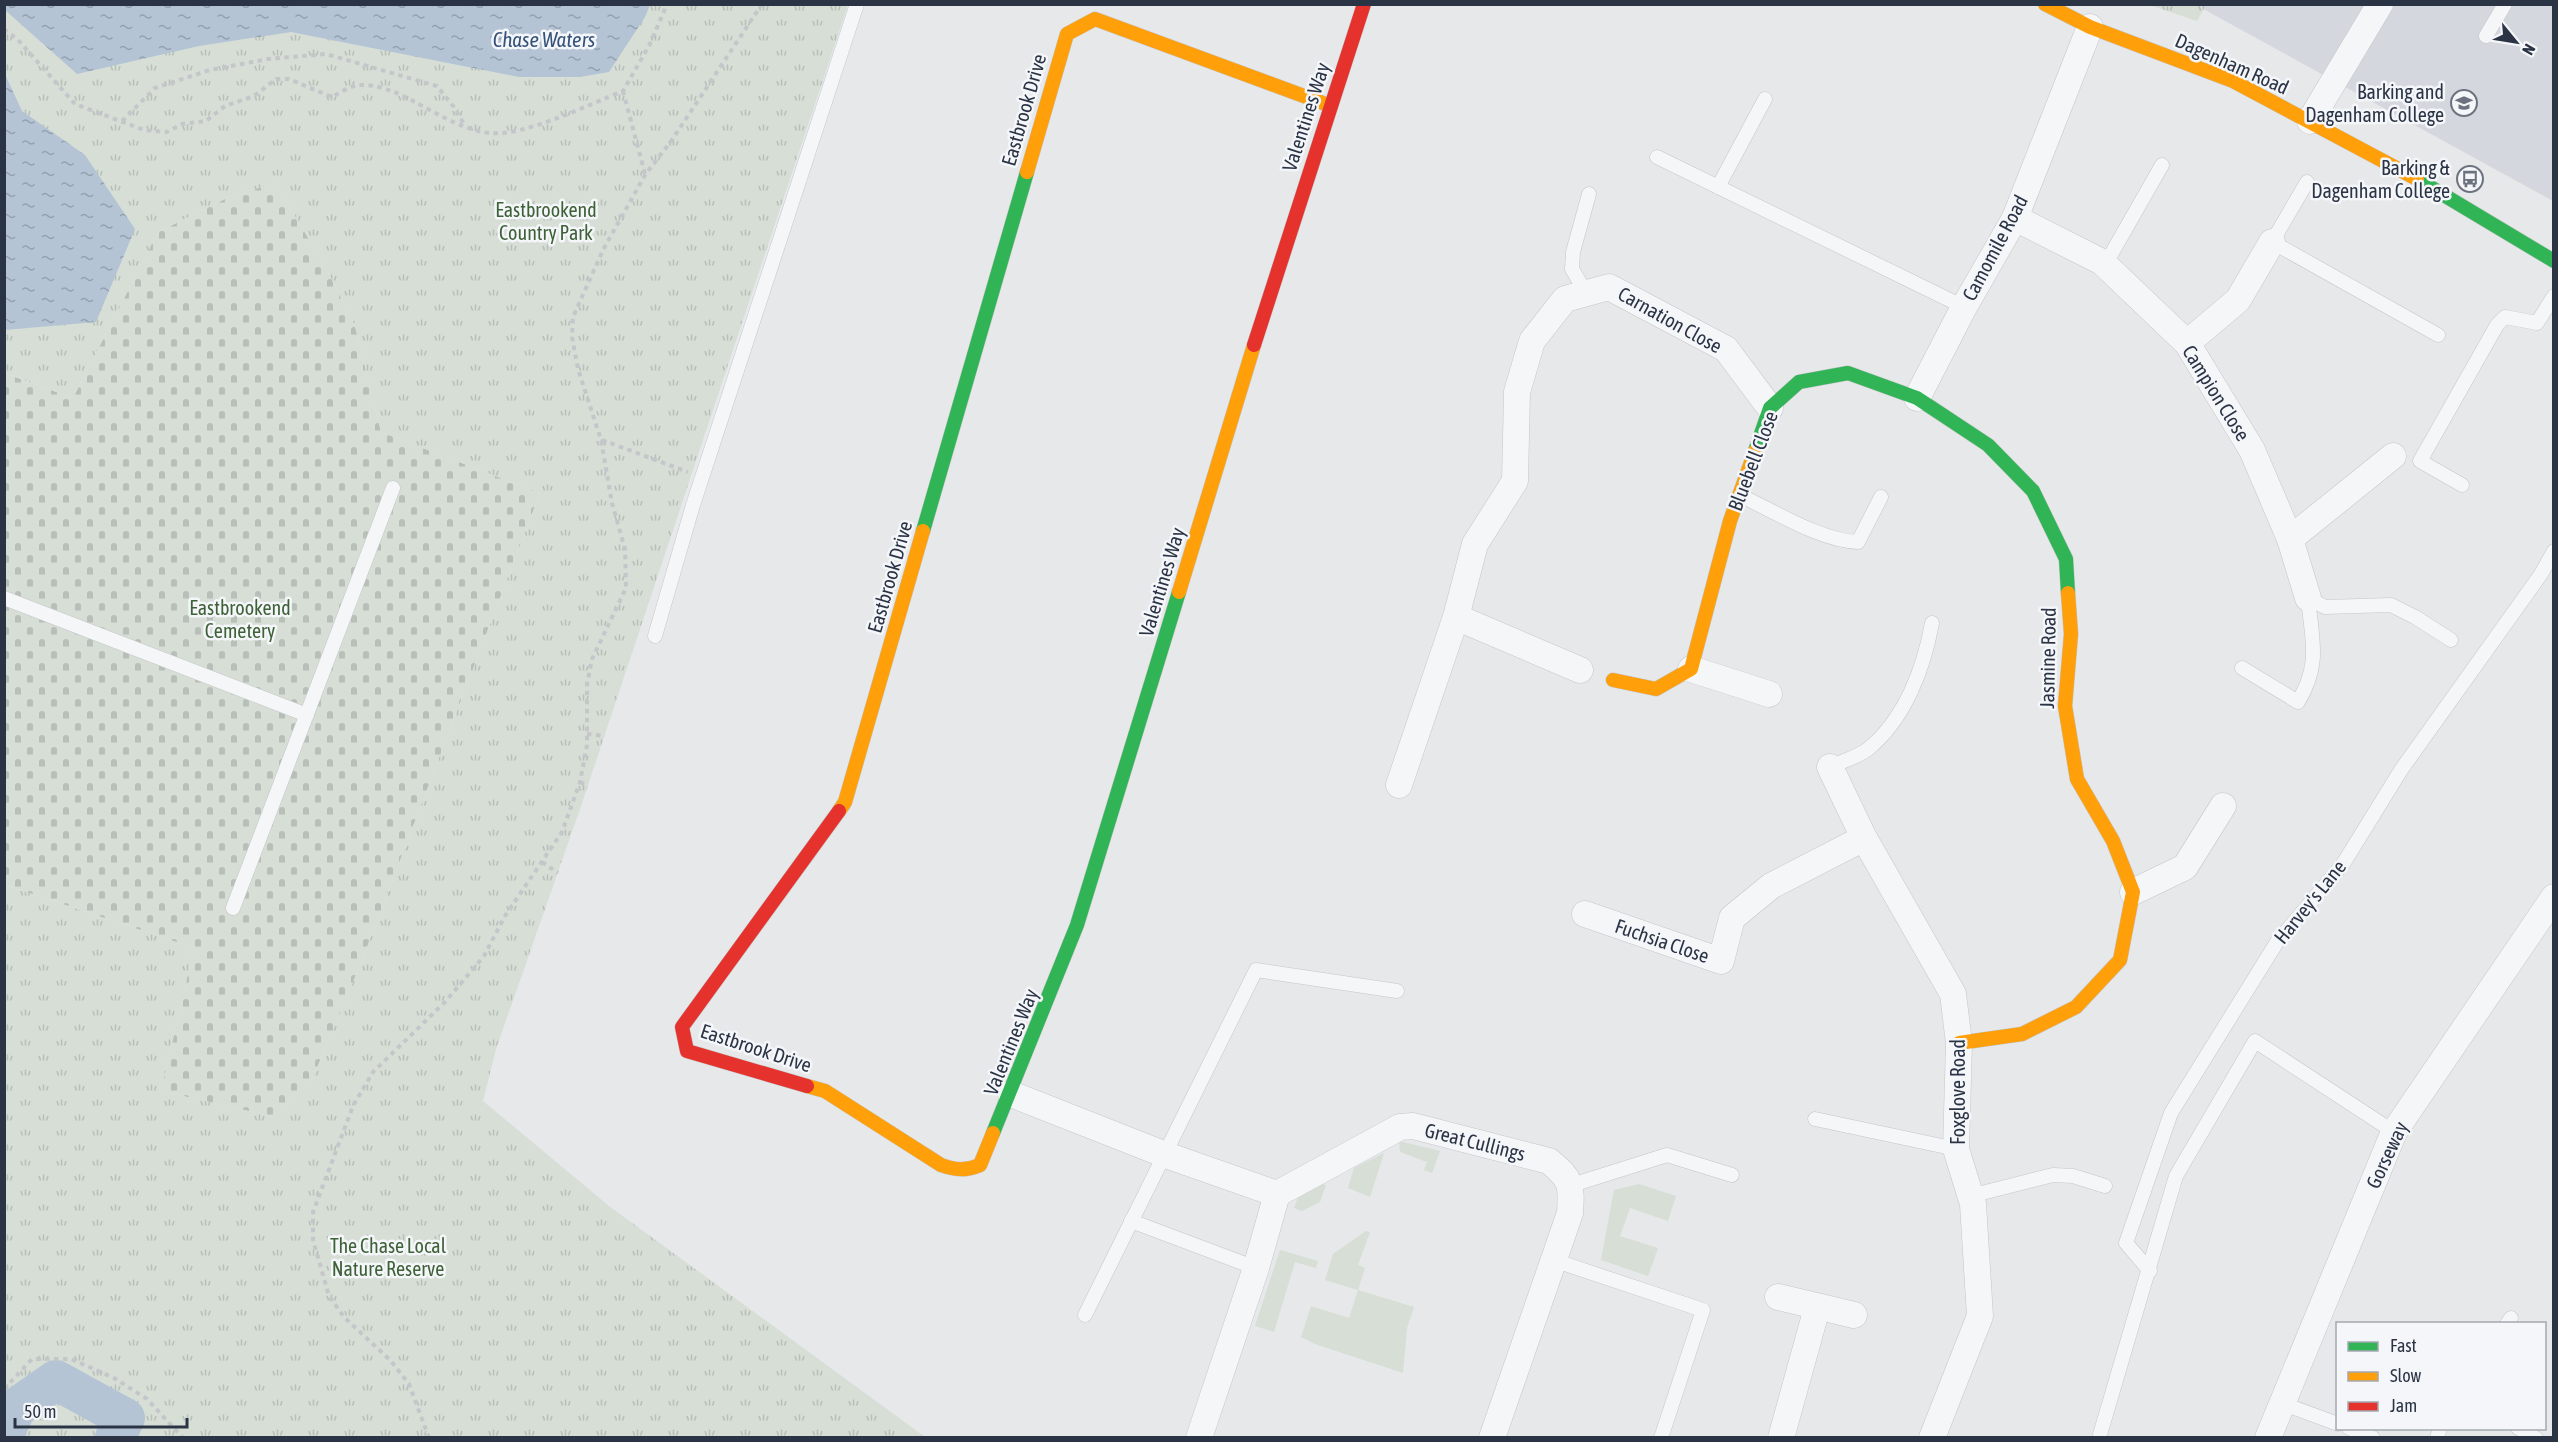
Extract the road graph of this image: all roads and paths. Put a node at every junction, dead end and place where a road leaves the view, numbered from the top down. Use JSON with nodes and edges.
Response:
{"nodes":[{"id":1,"x":667,"y":4,"type":"edge"},
{"id":2,"x":762,"y":4,"type":"edge"},
{"id":3,"x":857,"y":4,"type":"edge"},
{"id":4,"x":1364,"y":4,"type":"edge"},
{"id":5,"x":2045,"y":4,"type":"edge"},
{"id":6,"x":2505,"y":4,"type":"edge"},
{"id":7,"x":2378,"y":5,"type":"edge"},
{"id":8,"x":2090,"y":27,"type":"junction"},
{"id":9,"x":4,"y":29,"type":"edge"},
{"id":10,"x":2486,"y":36,"type":"dead end"},
{"id":11,"x":623,"y":91,"type":"junction"},
{"id":12,"x":1766,"y":99,"type":"dead end"},
{"id":13,"x":1331,"y":106,"type":"junction"},
{"id":14,"x":122,"y":121,"type":"junction"},
{"id":15,"x":2310,"y":121,"type":"junction"},
{"id":16,"x":465,"y":126,"type":"junction"},
{"id":17,"x":1657,"y":158,"type":"dead end"},
{"id":18,"x":2162,"y":165,"type":"dead end"},
{"id":19,"x":645,"y":175,"type":"junction"},
{"id":20,"x":2307,"y":182,"type":"dead end"},
{"id":21,"x":1718,"y":187,"type":"junction"},
{"id":22,"x":1589,"y":194,"type":"dead end"},
{"id":23,"x":2015,"y":218,"type":"junction"},
{"id":24,"x":2272,"y":242,"type":"junction"},
{"id":25,"x":2553,"y":261,"type":"edge"},
{"id":26,"x":2105,"y":265,"type":"junction"},
{"id":27,"x":1586,"y":293,"type":"junction"},
{"id":28,"x":2553,"y":296,"type":"edge"},
{"id":29,"x":1964,"y":307,"type":"junction"},
{"id":30,"x":2438,"y":335,"type":"dead end"},
{"id":31,"x":2187,"y":343,"type":"junction"},
{"id":32,"x":1917,"y":398,"type":"junction"},
{"id":33,"x":1770,"y":408,"type":"junction"},
{"id":34,"x":601,"y":440,"type":"junction"},
{"id":35,"x":2393,"y":456,"type":"dead end"},
{"id":36,"x":702,"y":478,"type":"junction"},
{"id":37,"x":2462,"y":485,"type":"dead end"},
{"id":38,"x":393,"y":489,"type":"dead end"},
{"id":39,"x":1739,"y":495,"type":"junction"},
{"id":40,"x":1881,"y":497,"type":"dead end"},
{"id":41,"x":2290,"y":539,"type":"junction"},
{"id":42,"x":2553,"y":551,"type":"edge"},
{"id":43,"x":4,"y":598,"type":"edge"},
{"id":44,"x":2308,"y":598,"type":"junction"},
{"id":45,"x":1456,"y":617,"type":"junction"},
{"id":46,"x":1932,"y":623,"type":"dead end"},
{"id":47,"x":654,"y":636,"type":"dead end"},
{"id":48,"x":2451,"y":640,"type":"dead end"},
{"id":49,"x":2242,"y":668,"type":"dead end"},
{"id":50,"x":1691,"y":669,"type":"junction"},
{"id":51,"x":1580,"y":670,"type":"dead end"},
{"id":52,"x":1613,"y":681,"type":"dead end"},
{"id":53,"x":1769,"y":694,"type":"dead end"},
{"id":54,"x":307,"y":715,"type":"junction"},
{"id":55,"x":587,"y":734,"type":"junction"},
{"id":56,"x":605,"y":736,"type":"dead end"},
{"id":57,"x":1830,"y":767,"type":"joint"},
{"id":58,"x":579,"y":782,"type":"junction"},
{"id":59,"x":1399,"y":785,"type":"dead end"},
{"id":60,"x":588,"y":786,"type":"dead end"},
{"id":61,"x":2223,"y":806,"type":"dead end"},
{"id":62,"x":1864,"y":838,"type":"junction"},
{"id":63,"x":542,"y":862,"type":"junction"},
{"id":64,"x":558,"y":873,"type":"dead end"},
{"id":65,"x":2133,"y":892,"type":"junction"},
{"id":66,"x":2553,"y":897,"type":"edge"},
{"id":67,"x":233,"y":908,"type":"dead end"},
{"id":68,"x":1584,"y":914,"type":"dead end"},
{"id":69,"x":1397,"y":991,"type":"dead end"},
{"id":70,"x":1959,"y":1043,"type":"junction"},
{"id":71,"x":1011,"y":1094,"type":"junction"},
{"id":72,"x":1815,"y":1119,"type":"dead end"},
{"id":73,"x":2394,"y":1132,"type":"junction"},
{"id":74,"x":1956,"y":1149,"type":"junction"},
{"id":75,"x":1166,"y":1155,"type":"junction"},
{"id":76,"x":980,"y":1165,"type":"joint"},
{"id":77,"x":1732,"y":1175,"type":"dead end"},
{"id":78,"x":1572,"y":1185,"type":"junction"},
{"id":79,"x":2105,"y":1186,"type":"dead end"},
{"id":80,"x":1277,"y":1194,"type":"junction"},
{"id":81,"x":1970,"y":1196,"type":"junction"},
{"id":82,"x":1131,"y":1221,"type":"junction"},
{"id":83,"x":1553,"y":1260,"type":"junction"},
{"id":84,"x":1256,"y":1268,"type":"junction"},
{"id":85,"x":2150,"y":1271,"type":"junction"},
{"id":86,"x":1778,"y":1297,"type":"dead end"},
{"id":87,"x":1817,"y":1308,"type":"junction"},
{"id":88,"x":1085,"y":1315,"type":"dead end"},
{"id":89,"x":1854,"y":1315,"type":"dead end"},
{"id":90,"x":4,"y":1389,"type":"edge"},
{"id":91,"x":2282,"y":1403,"type":"junction"},
{"id":92,"x":2336,"y":1424,"type":"edge"},
{"id":93,"x":2354,"y":1430,"type":"edge"},
{"id":94,"x":2522,"y":1430,"type":"edge"},
{"id":95,"x":183,"y":1437,"type":"edge"},
{"id":96,"x":429,"y":1437,"type":"edge"},
{"id":97,"x":1199,"y":1437,"type":"edge"},
{"id":98,"x":1492,"y":1437,"type":"edge"},
{"id":99,"x":1661,"y":1437,"type":"edge"},
{"id":100,"x":1782,"y":1437,"type":"edge"},
{"id":101,"x":1932,"y":1437,"type":"edge"},
{"id":102,"x":2099,"y":1437,"type":"edge"},
{"id":103,"x":2268,"y":1437,"type":"edge"},
{"id":104,"x":2373,"y":1437,"type":"edge"},
{"id":105,"x":2536,"y":1437,"type":"edge"}],
"edges":[{"from":1,"to":11,"type":"path"},
{"from":2,"to":19,"type":"path"},
{"from":3,"to":36,"type":"lane"},
{"from":4,"to":13,"type":"street","name":"Valentines Way"},
{"from":5,"to":8,"type":"street","name":"Dagenham Road"},
{"from":6,"to":10,"type":"lane"},
{"from":7,"to":15,"type":"street"},
{"from":8,"to":15,"type":"street","name":"Dagenham Road"},
{"from":8,"to":23,"type":"street","name":"Camomile Road"},
{"from":9,"to":14,"type":"path"},
{"from":11,"to":16,"type":"path"},
{"from":11,"to":19,"type":"path"},
{"from":12,"to":21,"type":"lane"},
{"from":13,"to":71,"type":"street","name":"Valentines Way"},
{"from":13,"to":76,"type":"street","name":"Eastbrook Drive"},
{"from":14,"to":16,"type":"path"},
{"from":14,"to":16,"type":"path"},
{"from":15,"to":25,"type":"street","name":"Dagenham Road"},
{"from":17,"to":21,"type":"lane"},
{"from":18,"to":26,"type":"lane"},
{"from":19,"to":34,"type":"path"},
{"from":20,"to":24,"type":"lane"},
{"from":21,"to":29,"type":"lane"},
{"from":22,"to":27,"type":"lane"},
{"from":23,"to":26,"type":"street","name":"Campion Close"},
{"from":23,"to":29,"type":"street","name":"Camomile Road"},
{"from":24,"to":30,"type":"lane"},
{"from":24,"to":31,"type":"street"},
{"from":26,"to":31,"type":"street","name":"Campion Close"},
{"from":27,"to":33,"type":"street","name":"Carnation Close"},
{"from":27,"to":45,"type":"street","name":"Carnation Close"},
{"from":28,"to":37,"type":"lane"},
{"from":29,"to":32,"type":"street","name":"Camomile Road"},
{"from":31,"to":41,"type":"street","name":"Campion Close"},
{"from":32,"to":33,"type":"street","name":"Bluebell Close"},
{"from":32,"to":65,"type":"street","name":"Jasmine Road"},
{"from":33,"to":39,"type":"street","name":"Bluebell Close"},
{"from":34,"to":36,"type":"path"},
{"from":34,"to":55,"type":"path"},
{"from":35,"to":41,"type":"street"},
{"from":36,"to":47,"type":"lane"},
{"from":38,"to":54,"type":"lane"},
{"from":39,"to":40,"type":"lane"},
{"from":39,"to":50,"type":"street","name":"Bluebell Close"},
{"from":41,"to":44,"type":"street","name":"Campion Close"},
{"from":42,"to":85,"type":"lane","name":"Harvey's Lane"},
{"from":43,"to":54,"type":"lane"},
{"from":44,"to":48,"type":"lane"},
{"from":44,"to":49,"type":"lane"},
{"from":45,"to":51,"type":"street"},
{"from":45,"to":59,"type":"street","name":"Carnation Close"},
{"from":46,"to":57,"type":"lane"},
{"from":50,"to":52,"type":"street"},
{"from":50,"to":53,"type":"street"},
{"from":54,"to":67,"type":"lane"},
{"from":55,"to":56,"type":"path"},
{"from":55,"to":58,"type":"path"},
{"from":57,"to":62,"type":"street","name":"Foxglove Road"},
{"from":58,"to":60,"type":"path"},
{"from":58,"to":63,"type":"path"},
{"from":61,"to":65,"type":"street"},
{"from":62,"to":68,"type":"street","name":"Fuchsia Close"},
{"from":62,"to":70,"type":"street","name":"Foxglove Road"},
{"from":63,"to":64,"type":"path"},
{"from":63,"to":96,"type":"path"},
{"from":65,"to":70,"type":"street"},
{"from":66,"to":73,"type":"street","name":"Gorseway"},
{"from":69,"to":75,"type":"lane"},
{"from":70,"to":74,"type":"street","name":"Foxglove Road"},
{"from":71,"to":75,"type":"street"},
{"from":71,"to":76,"type":"street","name":"Valentines Way"},
{"from":72,"to":74,"type":"lane"},
{"from":73,"to":85,"type":"lane"},
{"from":73,"to":91,"type":"street","name":"Gorseway"},
{"from":74,"to":81,"type":"street","name":"Foxglove Road"},
{"from":75,"to":80,"type":"street"},
{"from":75,"to":82,"type":"lane"},
{"from":77,"to":78,"type":"lane"},
{"from":78,"to":80,"type":"street","name":"Great Cullings"},
{"from":78,"to":83,"type":"street"},
{"from":79,"to":81,"type":"lane"},
{"from":80,"to":84,"type":"street"},
{"from":81,"to":101,"type":"street","name":"Foxglove Road"},
{"from":82,"to":84,"type":"lane"},
{"from":82,"to":88,"type":"lane"},
{"from":83,"to":98,"type":"street"},
{"from":83,"to":99,"type":"lane"},
{"from":84,"to":97,"type":"street"},
{"from":85,"to":102,"type":"lane"},
{"from":86,"to":87,"type":"street"},
{"from":87,"to":89,"type":"street"},
{"from":87,"to":100,"type":"street"},
{"from":90,"to":95,"type":"path"},
{"from":91,"to":92,"type":"lane"},
{"from":91,"to":103,"type":"street","name":"Gorseway"},
{"from":93,"to":104,"type":"lane"},
{"from":94,"to":105,"type":"lane"}]}
